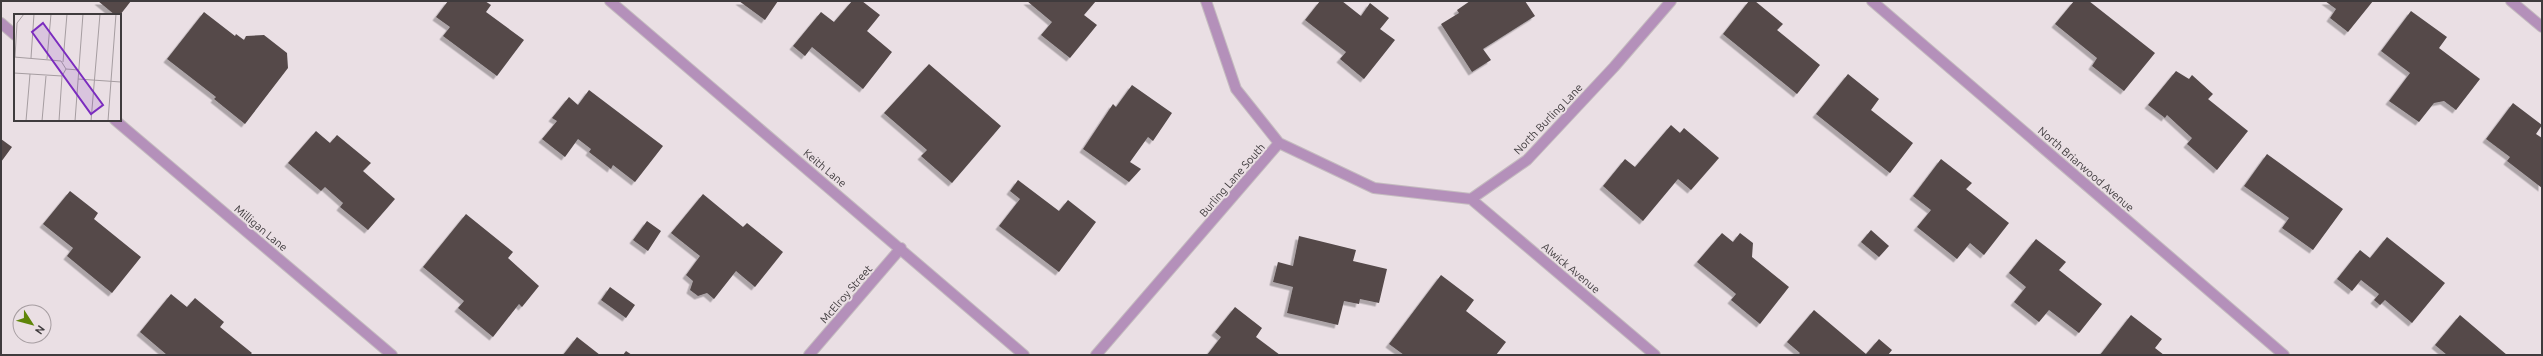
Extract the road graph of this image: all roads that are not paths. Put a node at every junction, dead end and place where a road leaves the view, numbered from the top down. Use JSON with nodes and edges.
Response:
{"nodes":[{"id":1,"x":610,"y":1,"type":"edge"},
{"id":2,"x":1206,"y":1,"type":"edge"},
{"id":3,"x":1671,"y":1,"type":"edge"},
{"id":4,"x":1872,"y":1,"type":"edge"},
{"id":5,"x":2511,"y":1,"type":"edge"},
{"id":6,"x":1,"y":23,"type":"edge"},
{"id":7,"x":2542,"y":27,"type":"edge"},
{"id":8,"x":14,"y":34,"type":"edge"},
{"id":9,"x":116,"y":121,"type":"edge"},
{"id":10,"x":1279,"y":143,"type":"junction"},
{"id":11,"x":1471,"y":199,"type":"junction"},
{"id":12,"x":901,"y":248,"type":"junction"},
{"id":13,"x":392,"y":355,"type":"edge"},
{"id":14,"x":809,"y":355,"type":"edge"},
{"id":15,"x":1024,"y":355,"type":"edge"},
{"id":16,"x":1096,"y":355,"type":"edge"},
{"id":17,"x":1655,"y":355,"type":"edge"},
{"id":18,"x":2284,"y":355,"type":"edge"}],
"edges":[{"from":1,"to":12,"type":"street","name":"Keith Lane"},
{"from":2,"to":10,"type":"street","name":"Burling Lane South"},
{"from":3,"to":11,"type":"street","name":"North Burling Lane"},
{"from":4,"to":18,"type":"street","name":"North Briarwood Avenue"},
{"from":5,"to":7,"type":"street"},
{"from":6,"to":8,"type":"street"},
{"from":9,"to":13,"type":"street","name":"Milligan Lane"},
{"from":10,"to":11,"type":"street"},
{"from":10,"to":16,"type":"street","name":"Burling Lane South"},
{"from":11,"to":17,"type":"street","name":"Alwick Avenue"},
{"from":12,"to":14,"type":"street","name":"McElroy Street"},
{"from":12,"to":15,"type":"street","name":"Keith Lane"}]}
